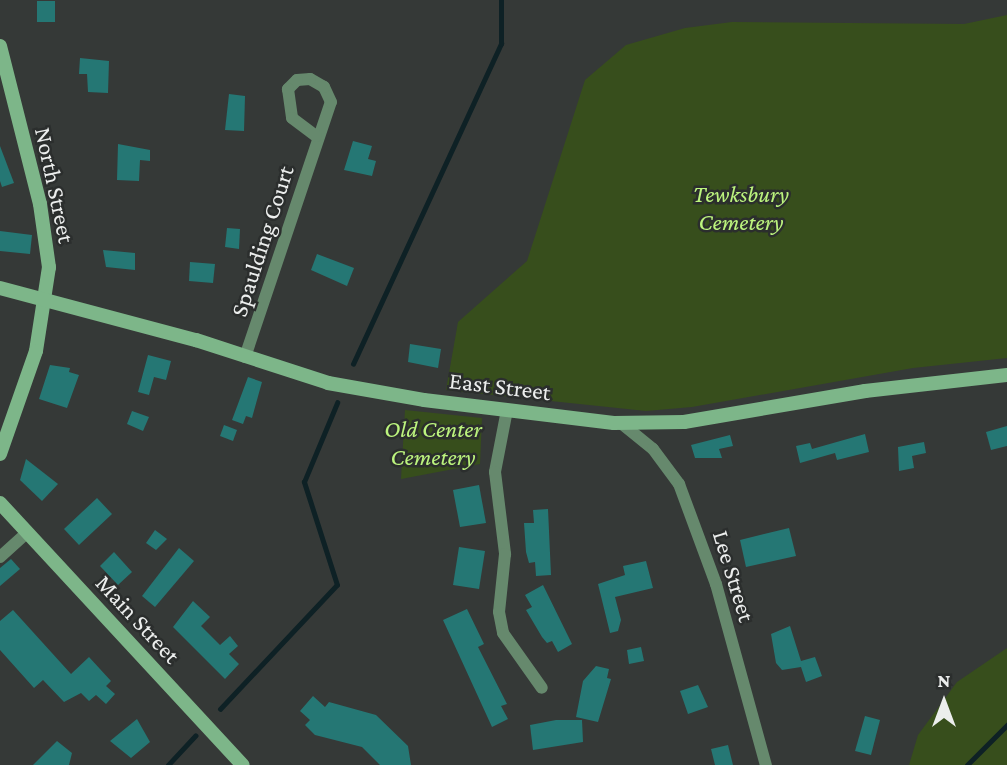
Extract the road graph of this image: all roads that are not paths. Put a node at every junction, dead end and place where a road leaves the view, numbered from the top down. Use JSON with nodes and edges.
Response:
{"nodes":[{"id":1,"x":0,"y":46,"type":"edge"},
{"id":2,"x":316,"y":136,"type":"junction"},
{"id":3,"x":0,"y":288,"type":"edge"},
{"id":4,"x":45,"y":297,"type":"junction"},
{"id":5,"x":245,"y":357,"type":"junction"},
{"id":6,"x":1007,"y":375,"type":"edge"},
{"id":7,"x":507,"y":410,"type":"junction"},
{"id":8,"x":621,"y":423,"type":"junction"},
{"id":9,"x":0,"y":454,"type":"edge"},
{"id":10,"x":0,"y":503,"type":"edge"},
{"id":11,"x":27,"y":533,"type":"junction"},
{"id":12,"x":0,"y":557,"type":"edge"},
{"id":13,"x":542,"y":688,"type":"dead end"},
{"id":14,"x":243,"y":765,"type":"edge"},
{"id":15,"x":765,"y":765,"type":"edge"}],
"edges":[{"from":1,"to":4,"type":"main road","name":"North Street"},
{"from":2,"to":2,"type":"street","name":"Spaulding Court"},
{"from":2,"to":5,"type":"street","name":"Spaulding Court"},
{"from":3,"to":4,"type":"main road","name":"East Street"},
{"from":4,"to":5,"type":"main road","name":"East Street"},
{"from":4,"to":9,"type":"main road","name":"North Street"},
{"from":5,"to":7,"type":"main road","name":"East Street"},
{"from":6,"to":8,"type":"main road","name":"East Street"},
{"from":7,"to":8,"type":"main road","name":"East Street"},
{"from":7,"to":13,"type":"street"},
{"from":8,"to":15,"type":"street","name":"Lee Street"},
{"from":10,"to":11,"type":"main road","name":"Main Street"},
{"from":11,"to":12,"type":"street"},
{"from":11,"to":14,"type":"main road","name":"Main Street"}]}
